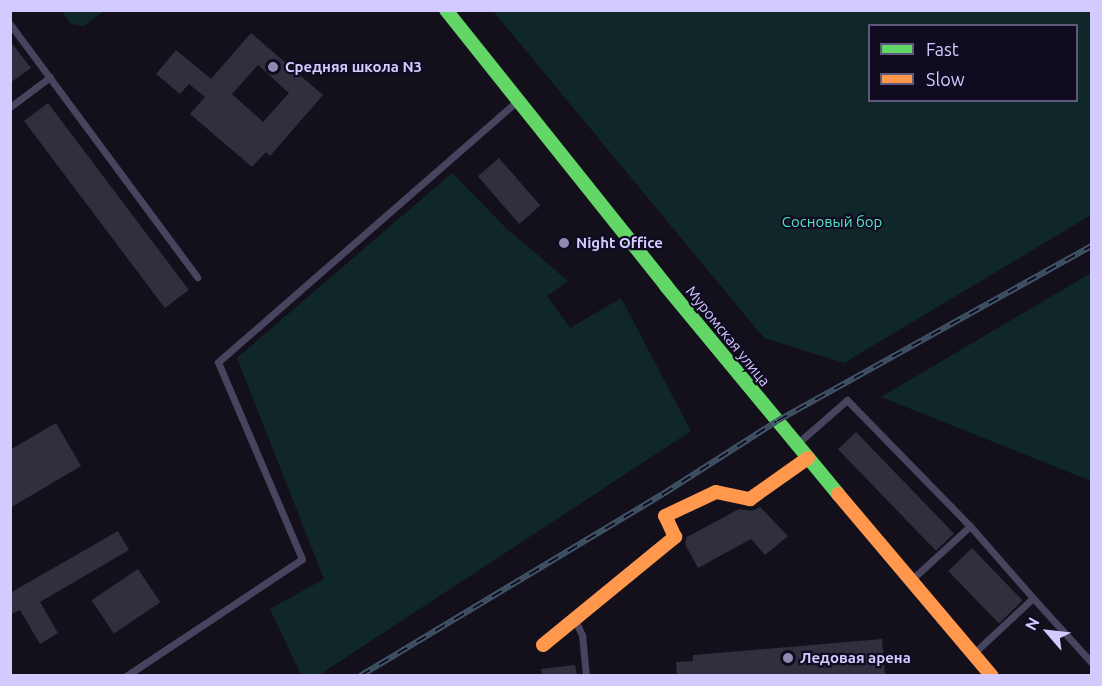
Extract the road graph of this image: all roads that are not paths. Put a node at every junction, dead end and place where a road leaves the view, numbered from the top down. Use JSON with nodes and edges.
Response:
{"nodes":[{"id":1,"x":446,"y":10,"type":"edge"},
{"id":2,"x":10,"y":24,"type":"edge"},
{"id":3,"x":50,"y":77,"type":"junction"},
{"id":4,"x":518,"y":101,"type":"junction"},
{"id":5,"x":10,"y":106,"type":"edge"},
{"id":6,"x":197,"y":277,"type":"dead end"},
{"id":7,"x":796,"y":444,"type":"junction"},
{"id":8,"x":808,"y":458,"type":"junction"},
{"id":9,"x":970,"y":526,"type":"junction"},
{"id":10,"x":910,"y":581,"type":"junction"},
{"id":11,"x":1034,"y":598,"type":"junction"},
{"id":12,"x":574,"y":619,"type":"junction"},
{"id":13,"x":543,"y":645,"type":"dead end"},
{"id":14,"x":973,"y":654,"type":"junction"},
{"id":15,"x":1092,"y":663,"type":"edge"},
{"id":16,"x":126,"y":675,"type":"edge"},
{"id":17,"x":586,"y":675,"type":"edge"},
{"id":18,"x":992,"y":675,"type":"edge"}],
"edges":[{"from":1,"to":4,"type":"main road","name":"Муромская улица"},
{"from":2,"to":3,"type":"lane"},
{"from":3,"to":5,"type":"lane"},
{"from":3,"to":6,"type":"lane"},
{"from":4,"to":7,"type":"main road","name":"Муромская улица"},
{"from":4,"to":16,"type":"lane"},
{"from":7,"to":8,"type":"main road","name":"Муромская улица"},
{"from":7,"to":9,"type":"lane"},
{"from":8,"to":10,"type":"main road","name":"Муромская улица"},
{"from":8,"to":12,"type":"main road"},
{"from":9,"to":10,"type":"lane"},
{"from":9,"to":11,"type":"lane"},
{"from":10,"to":14,"type":"main road","name":"Муромская улица"},
{"from":11,"to":14,"type":"lane"},
{"from":11,"to":15,"type":"lane"},
{"from":12,"to":13,"type":"main road"},
{"from":12,"to":17,"type":"lane"},
{"from":14,"to":18,"type":"main road","name":"Муромская улица"}]}
